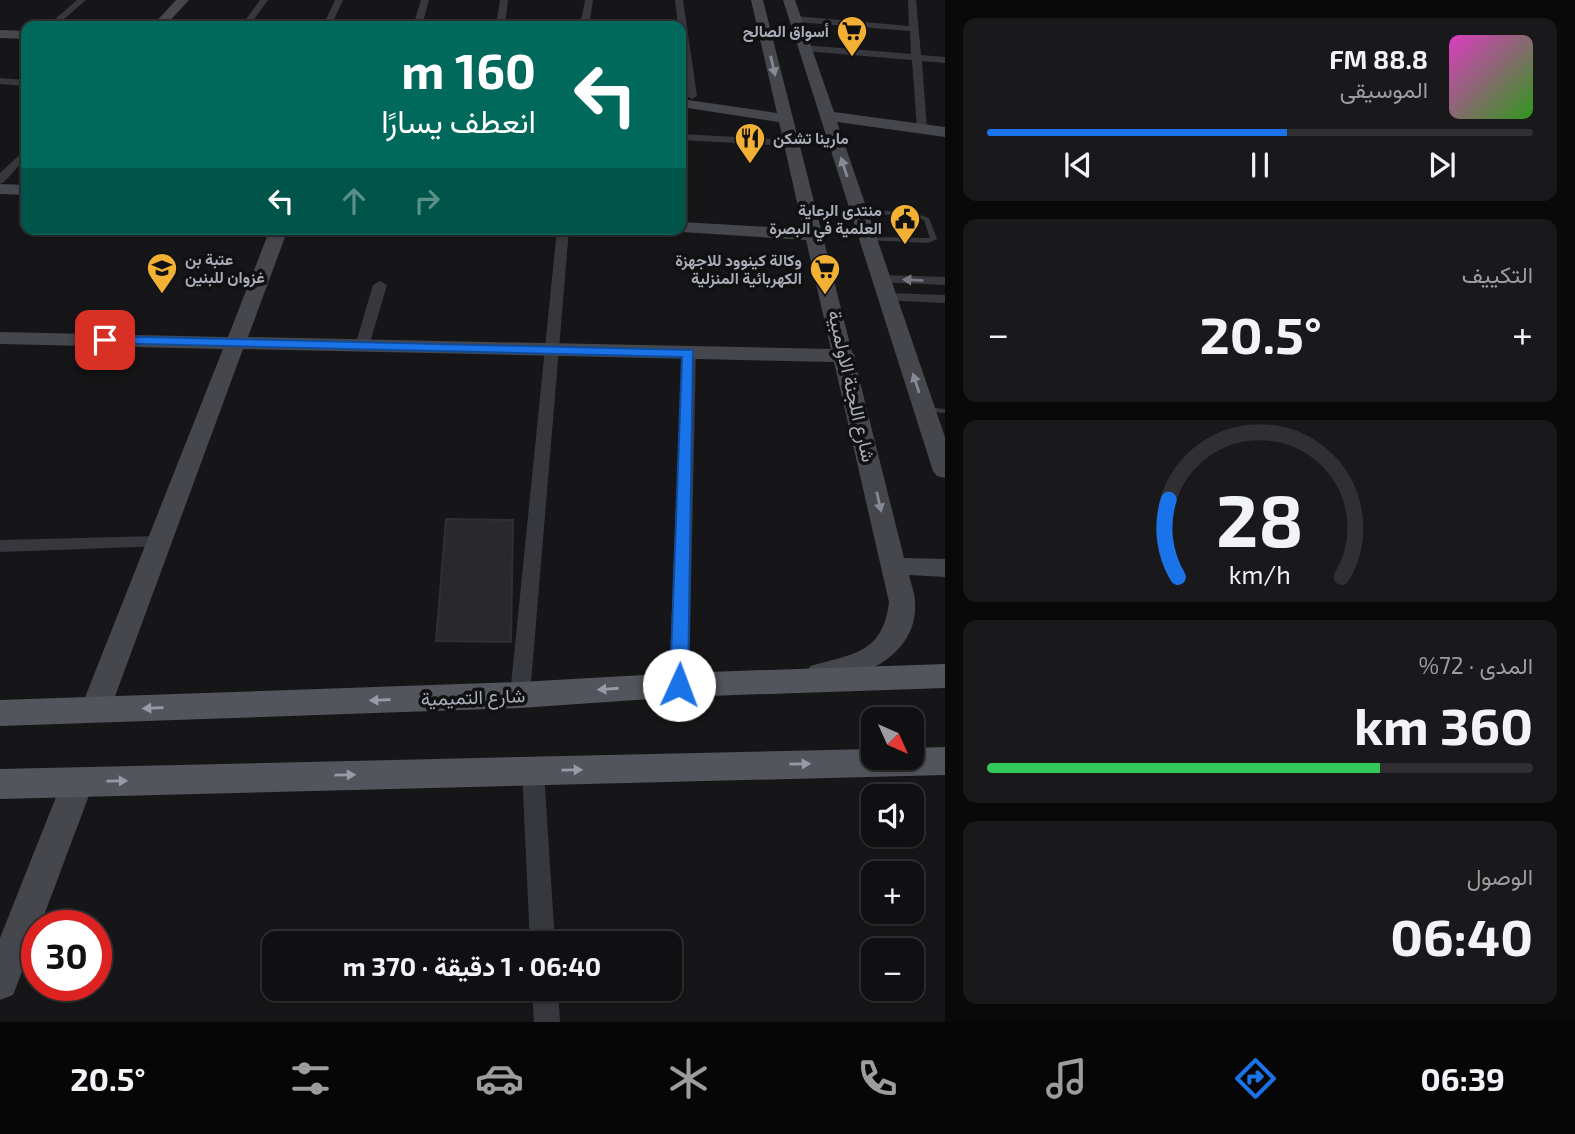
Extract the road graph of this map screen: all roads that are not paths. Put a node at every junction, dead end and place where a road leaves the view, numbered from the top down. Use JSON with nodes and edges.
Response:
{"nodes":[{"id":1,"x":82,"y":0,"type":"edge"},
{"id":2,"x":183,"y":0,"type":"edge"},
{"id":3,"x":264,"y":0,"type":"edge"},
{"id":4,"x":339,"y":0,"type":"edge"},
{"id":5,"x":425,"y":0,"type":"edge"},
{"id":6,"x":504,"y":0,"type":"edge"},
{"id":7,"x":589,"y":0,"type":"edge"},
{"id":8,"x":679,"y":0,"type":"edge"},
{"id":9,"x":912,"y":0,"type":"edge"},
{"id":10,"x":777,"y":4,"type":"edge"},
{"id":11,"x":57,"y":21,"type":"edge"},
{"id":12,"x":163,"y":21,"type":"edge"},
{"id":13,"x":249,"y":21,"type":"edge"},
{"id":14,"x":329,"y":21,"type":"edge"},
{"id":15,"x":419,"y":21,"type":"edge"},
{"id":16,"x":502,"y":21,"type":"edge"},
{"id":17,"x":586,"y":21,"type":"edge"},
{"id":18,"x":680,"y":21,"type":"edge"},
{"id":19,"x":914,"y":29,"type":"junction"},
{"id":20,"x":0,"y":34,"type":"edge"},
{"id":21,"x":21,"y":35,"type":"edge"},
{"id":22,"x":0,"y":43,"type":"edge"},
{"id":23,"x":21,"y":43,"type":"edge"},
{"id":24,"x":804,"y":48,"type":"junction"},
{"id":25,"x":916,"y":57,"type":"junction"},
{"id":26,"x":945,"y":60,"type":"edge"},
{"id":27,"x":0,"y":81,"type":"edge"},
{"id":28,"x":21,"y":83,"type":"edge"},
{"id":29,"x":686,"y":98,"type":"edge"},
{"id":30,"x":785,"y":114,"type":"junction"},
{"id":31,"x":829,"y":120,"type":"junction"},
{"id":32,"x":922,"y":129,"type":"junction"},
{"id":33,"x":945,"y":132,"type":"edge"},
{"id":34,"x":686,"y":137,"type":"edge"},
{"id":35,"x":945,"y":141,"type":"edge"},
{"id":36,"x":791,"y":143,"type":"junction"},
{"id":37,"x":21,"y":157,"type":"edge"},
{"id":38,"x":0,"y":180,"type":"edge"},
{"id":39,"x":0,"y":188,"type":"edge"},
{"id":40,"x":21,"y":190,"type":"edge"},
{"id":41,"x":859,"y":211,"type":"junction"},
{"id":42,"x":686,"y":227,"type":"edge"},
{"id":43,"x":277,"y":235,"type":"edge"},
{"id":44,"x":562,"y":235,"type":"edge"},
{"id":45,"x":815,"y":235,"type":"junction"},
{"id":46,"x":868,"y":239,"type":"junction"},
{"id":47,"x":881,"y":279,"type":"junction"},
{"id":48,"x":945,"y":281,"type":"edge"},
{"id":49,"x":380,"y":285,"type":"dead end"},
{"id":50,"x":887,"y":296,"type":"junction"},
{"id":51,"x":945,"y":299,"type":"edge"},
{"id":52,"x":0,"y":338,"type":"edge"},
{"id":53,"x":236,"y":343,"type":"junction"},
{"id":54,"x":362,"y":346,"type":"junction"},
{"id":55,"x":550,"y":350,"type":"junction"},
{"id":56,"x":689,"y":353,"type":"junction"},
{"id":57,"x":845,"y":356,"type":"junction"},
{"id":58,"x":925,"y":409,"type":"junction"},
{"id":59,"x":945,"y":411,"type":"edge"},
{"id":60,"x":945,"y":471,"type":"edge"},
{"id":61,"x":159,"y":542,"type":"junction"},
{"id":62,"x":0,"y":546,"type":"edge"},
{"id":63,"x":894,"y":566,"type":"junction"},
{"id":64,"x":945,"y":568,"type":"edge"},
{"id":65,"x":945,"y":676,"type":"edge"},
{"id":66,"x":768,"y":683,"type":"junction"},
{"id":67,"x":679,"y":685,"type":"junction"},
{"id":68,"x":520,"y":695,"type":"junction"},
{"id":69,"x":95,"y":710,"type":"junction"},
{"id":70,"x":0,"y":713,"type":"edge"},
{"id":71,"x":945,"y":761,"type":"edge"},
{"id":72,"x":533,"y":771,"type":"junction"},
{"id":73,"x":78,"y":782,"type":"junction"},
{"id":74,"x":0,"y":784,"type":"edge"},
{"id":75,"x":542,"y":931,"type":"edge"},
{"id":76,"x":0,"y":983,"type":"edge"},
{"id":77,"x":546,"y":1001,"type":"edge"},
{"id":78,"x":547,"y":1022,"type":"edge"}],
"edges":[{"from":1,"to":11,"type":"street"},
{"from":2,"to":12,"type":"main road"},
{"from":3,"to":13,"type":"street"},
{"from":4,"to":14,"type":"street"},
{"from":5,"to":15,"type":"street"},
{"from":6,"to":16,"type":"street"},
{"from":7,"to":17,"type":"street"},
{"from":8,"to":18,"type":"street"},
{"from":9,"to":19,"type":"street"},
{"from":10,"to":19,"type":"street"},
{"from":10,"to":24,"type":"main road"},
{"from":10,"to":30,"type":"main road","name":"شارع اللجنة الاولمبية","one_way":true},
{"from":19,"to":25,"type":"street"},
{"from":20,"to":21,"type":"main road"},
{"from":22,"to":23,"type":"main road"},
{"from":24,"to":25,"type":"street"},
{"from":24,"to":31,"type":"main road"},
{"from":25,"to":26,"type":"street"},
{"from":25,"to":32,"type":"street"},
{"from":27,"to":28,"type":"street"},
{"from":29,"to":30,"type":"main road"},
{"from":30,"to":36,"type":"main road","name":"شارع اللجنة الاولمبية"},
{"from":31,"to":32,"type":"main road"},
{"from":31,"to":35,"type":"main road"},
{"from":41,"to":31,"type":"main road","one_way":true},
{"from":32,"to":33,"type":"main road"},
{"from":34,"to":36,"type":"street"},
{"from":36,"to":45,"type":"main road","name":"شارع اللجنة الاولمبية"},
{"from":37,"to":38,"type":"street"},
{"from":39,"to":40,"type":"main road"},
{"from":41,"to":46,"type":"main road"},
{"from":41,"to":46,"type":"lane"},
{"from":42,"to":45,"type":"main road"},
{"from":43,"to":53,"type":"main road"},
{"from":44,"to":55,"type":"street"},
{"from":45,"to":57,"type":"main road","name":"شارع اللجنة الاولمبية"},
{"from":46,"to":47,"type":"main road"},
{"from":48,"to":47,"type":"street","one_way":true},
{"from":47,"to":50,"type":"main road"},
{"from":49,"to":54,"type":"street"},
{"from":50,"to":51,"type":"street"},
{"from":58,"to":50,"type":"main road","one_way":true},
{"from":52,"to":53,"type":"main road"},
{"from":53,"to":54,"type":"main road"},
{"from":53,"to":61,"type":"main road"},
{"from":54,"to":55,"type":"main road"},
{"from":55,"to":56,"type":"main road"},
{"from":55,"to":68,"type":"street"},
{"from":56,"to":57,"type":"main road"},
{"from":56,"to":67,"type":"street"},
{"from":57,"to":63,"type":"main road","name":"شارع اللجنة الاولمبية","one_way":true},
{"from":58,"to":59,"type":"lane"},
{"from":58,"to":60,"type":"main road"},
{"from":61,"to":62,"type":"street"},
{"from":61,"to":69,"type":"main road"},
{"from":63,"to":64,"type":"main road"},
{"from":63,"to":66,"type":"main road","name":"شارع اللجنة الاولمبية"},
{"from":65,"to":66,"type":"main road","name":"شارع التميمية"},
{"from":66,"to":67,"type":"main road","name":"شارع التميمية"},
{"from":67,"to":68,"type":"main road","name":"شارع التميمية","one_way":true},
{"from":68,"to":69,"type":"main road","name":"شارع التميمية","one_way":true},
{"from":69,"to":70,"type":"main road","name":"شارع التميمية"},
{"from":72,"to":71,"type":"main road","one_way":true},
{"from":73,"to":72,"type":"main road","one_way":true},
{"from":72,"to":75,"type":"street"},
{"from":73,"to":74,"type":"main road"},
{"from":73,"to":76,"type":"main road"},
{"from":77,"to":78,"type":"street"}]}
